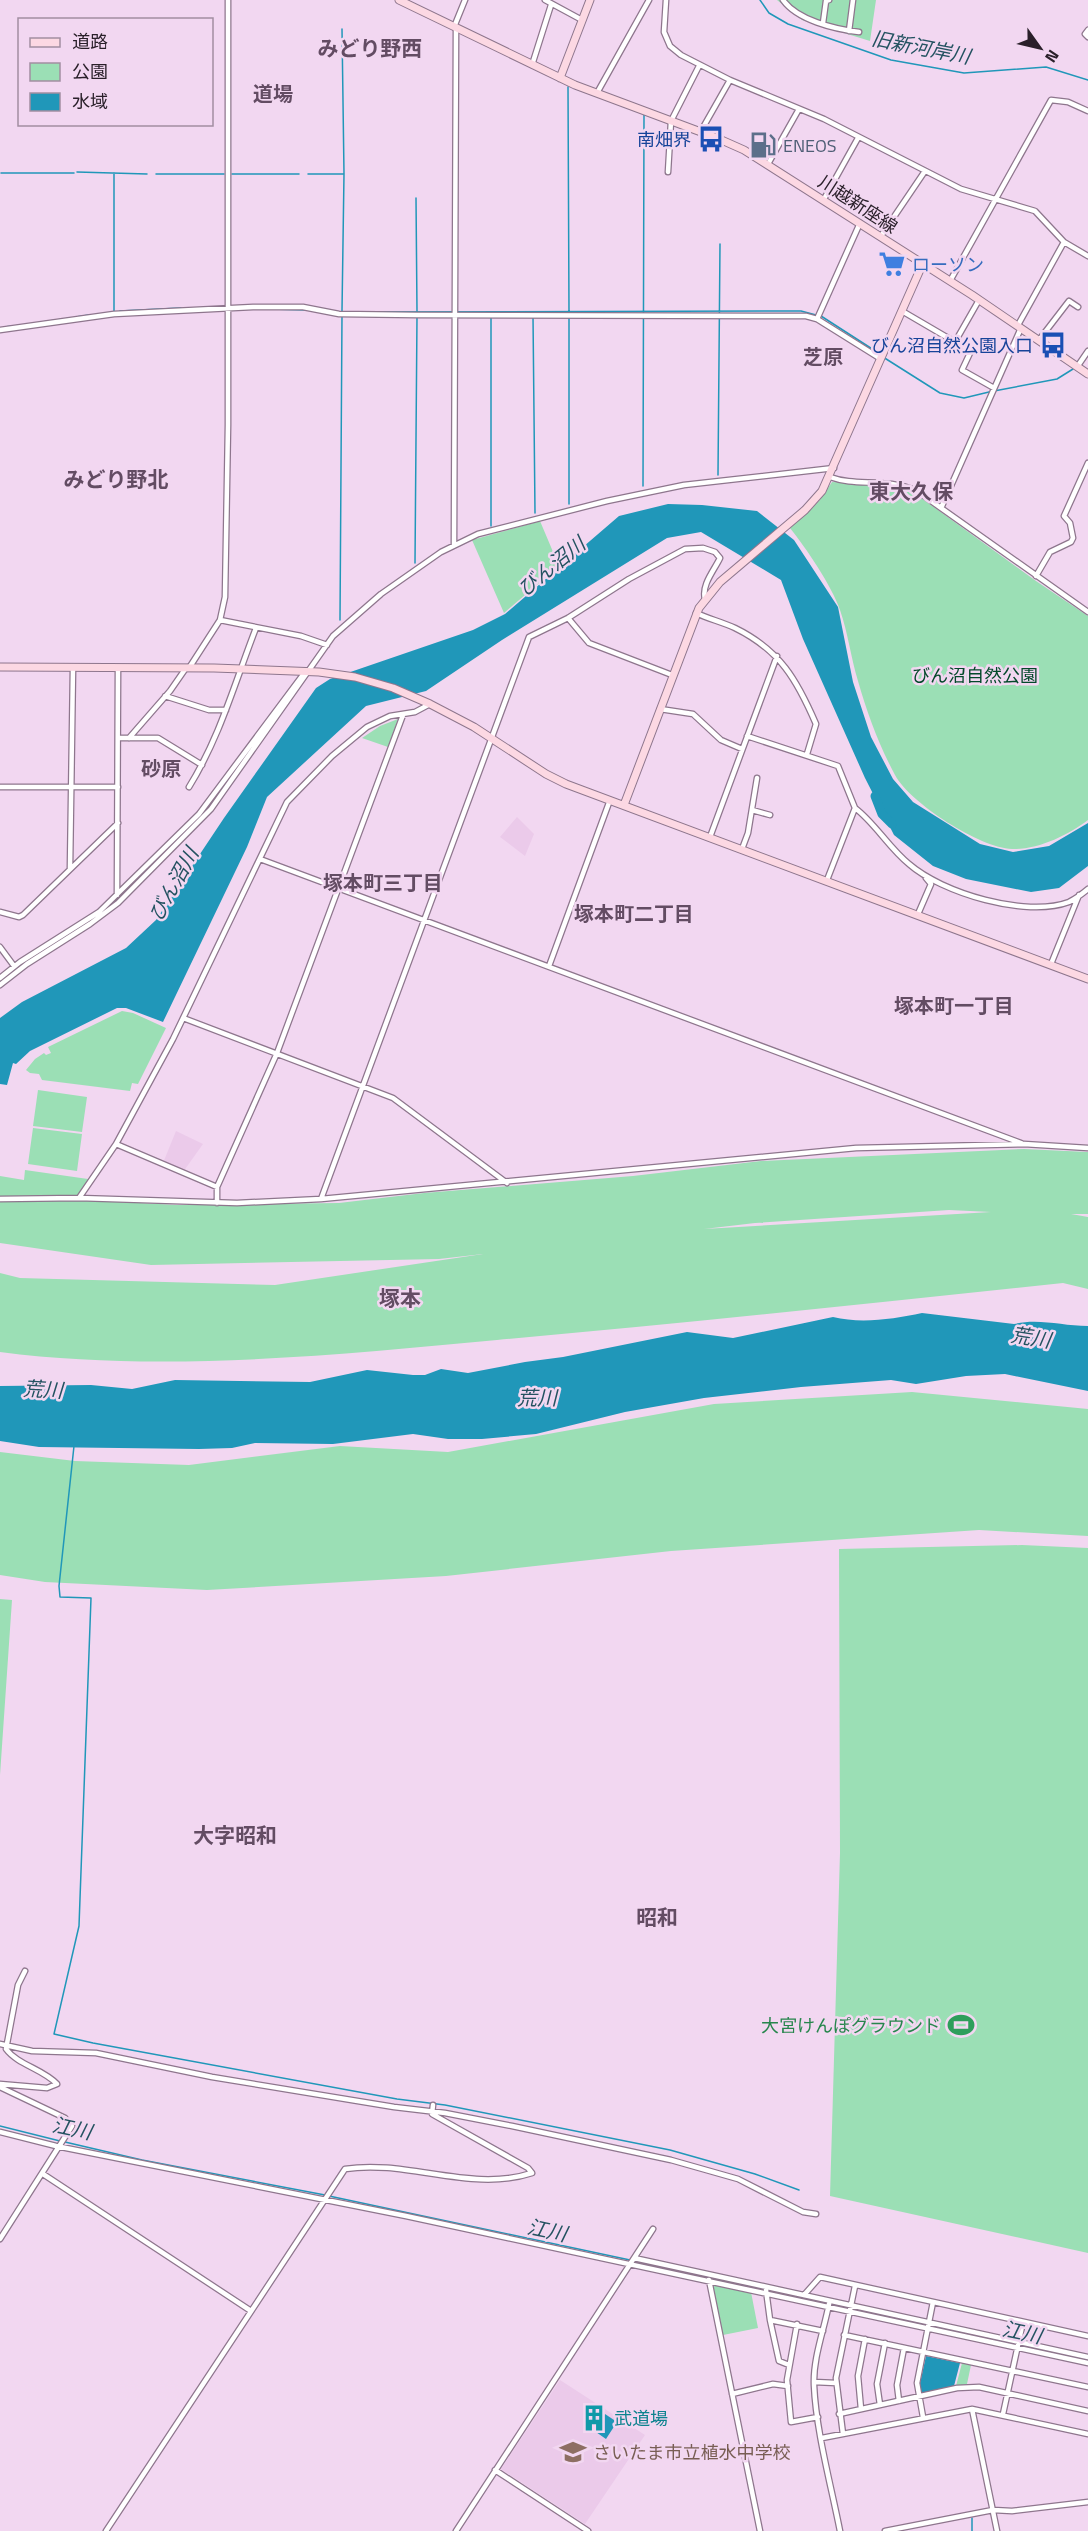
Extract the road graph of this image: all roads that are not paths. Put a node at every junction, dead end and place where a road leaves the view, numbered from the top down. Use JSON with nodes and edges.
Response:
{"nodes":[{"id":1,"x":228,"y":0,"type":"edge"},
{"id":2,"x":399,"y":0,"type":"edge"},
{"id":3,"x":418,"y":0,"type":"edge"},
{"id":4,"x":465,"y":0,"type":"edge"},
{"id":5,"x":545,"y":0,"type":"edge"},
{"id":6,"x":590,"y":0,"type":"edge"},
{"id":7,"x":649,"y":0,"type":"edge"},
{"id":8,"x":666,"y":0,"type":"edge"},
{"id":9,"x":783,"y":0,"type":"edge"},
{"id":10,"x":829,"y":0,"type":"edge"},
{"id":11,"x":853,"y":0,"type":"edge"},
{"id":12,"x":550,"y":5,"type":"junction"},
{"id":13,"x":417,"y":8,"type":"junction"},
{"id":14,"x":582,"y":20,"type":"junction"},
{"id":15,"x":822,"y":23,"type":"junction"},
{"id":16,"x":455,"y":28,"type":"junction"},
{"id":17,"x":1088,"y":30,"type":"edge"},
{"id":18,"x":849,"y":31,"type":"junction"},
{"id":19,"x":859,"y":32,"type":"dead end"},
{"id":20,"x":1088,"y":37,"type":"edge"},
{"id":21,"x":532,"y":65,"type":"junction"},
{"id":22,"x":699,"y":66,"type":"junction"},
{"id":23,"x":560,"y":78,"type":"junction"},
{"id":24,"x":730,"y":80,"type":"junction"},
{"id":25,"x":597,"y":93,"type":"junction"},
{"id":26,"x":799,"y":109,"type":"junction"},
{"id":27,"x":1088,"y":111,"type":"edge"},
{"id":28,"x":671,"y":121,"type":"junction"},
{"id":29,"x":701,"y":131,"type":"junction"},
{"id":30,"x":858,"y":138,"type":"junction"},
{"id":31,"x":768,"y":164,"type":"junction"},
{"id":32,"x":925,"y":171,"type":"junction"},
{"id":33,"x":668,"y":172,"type":"dead end"},
{"id":34,"x":824,"y":199,"type":"junction"},
{"id":35,"x":997,"y":199,"type":"junction"},
{"id":36,"x":860,"y":223,"type":"junction"},
{"id":37,"x":881,"y":236,"type":"junction"},
{"id":38,"x":1064,"y":242,"type":"junction"},
{"id":39,"x":1088,"y":256,"type":"edge"},
{"id":40,"x":923,"y":264,"type":"junction"},
{"id":41,"x":950,"y":281,"type":"junction"},
{"id":42,"x":979,"y":300,"type":"junction"},
{"id":43,"x":1078,"y":307,"type":"dead end"},
{"id":44,"x":228,"y":308,"type":"junction"},
{"id":45,"x":902,"y":311,"type":"junction"},
{"id":46,"x":455,"y":315,"type":"junction"},
{"id":47,"x":817,"y":319,"type":"junction"},
{"id":48,"x":1020,"y":326,"type":"junction"},
{"id":49,"x":0,"y":330,"type":"edge"},
{"id":50,"x":1039,"y":340,"type":"junction"},
{"id":51,"x":955,"y":342,"type":"junction"},
{"id":52,"x":1088,"y":351,"type":"edge"},
{"id":53,"x":881,"y":359,"type":"junction"},
{"id":54,"x":1077,"y":367,"type":"junction"},
{"id":55,"x":1088,"y":374,"type":"edge"},
{"id":56,"x":994,"y":388,"type":"junction"},
{"id":57,"x":1088,"y":463,"type":"edge"},
{"id":58,"x":834,"y":468,"type":"junction"},
{"id":59,"x":830,"y":477,"type":"junction"},
{"id":60,"x":942,"y":506,"type":"junction"},
{"id":61,"x":454,"y":545,"type":"junction"},
{"id":62,"x":1036,"y":576,"type":"junction"},
{"id":63,"x":705,"y":599,"type":"junction"},
{"id":64,"x":1088,"y":612,"type":"edge"},
{"id":65,"x":696,"y":613,"type":"junction"},
{"id":66,"x":568,"y":618,"type":"junction"},
{"id":67,"x":220,"y":620,"type":"junction"},
{"id":68,"x":256,"y":628,"type":"junction"},
{"id":69,"x":327,"y":645,"type":"junction"},
{"id":70,"x":777,"y":656,"type":"junction"},
{"id":71,"x":0,"y":668,"type":"edge"},
{"id":72,"x":73,"y":668,"type":"junction"},
{"id":73,"x":118,"y":668,"type":"junction"},
{"id":74,"x":187,"y":668,"type":"junction"},
{"id":75,"x":240,"y":670,"type":"junction"},
{"id":76,"x":307,"y":672,"type":"junction"},
{"id":77,"x":672,"y":675,"type":"junction"},
{"id":78,"x":165,"y":696,"type":"junction"},
{"id":79,"x":430,"y":704,"type":"junction"},
{"id":80,"x":660,"y":709,"type":"junction"},
{"id":81,"x":226,"y":710,"type":"junction"},
{"id":82,"x":403,"y":715,"type":"junction"},
{"id":83,"x":747,"y":736,"type":"junction"},
{"id":84,"x":118,"y":738,"type":"junction"},
{"id":85,"x":129,"y":738,"type":"junction"},
{"id":86,"x":491,"y":738,"type":"junction"},
{"id":87,"x":742,"y":749,"type":"junction"},
{"id":88,"x":807,"y":754,"type":"junction"},
{"id":89,"x":202,"y":765,"type":"junction"},
{"id":90,"x":757,"y":778,"type":"dead end"},
{"id":91,"x":71,"y":785,"type":"junction"},
{"id":92,"x":0,"y":787,"type":"edge"},
{"id":93,"x":118,"y":787,"type":"junction"},
{"id":94,"x":189,"y":787,"type":"dead end"},
{"id":95,"x":610,"y":800,"type":"junction"},
{"id":96,"x":624,"y":806,"type":"junction"},
{"id":97,"x":855,"y":808,"type":"junction"},
{"id":98,"x":752,"y":810,"type":"junction"},
{"id":99,"x":770,"y":815,"type":"dead end"},
{"id":100,"x":118,"y":823,"type":"junction"},
{"id":101,"x":710,"y":837,"type":"junction"},
{"id":102,"x":741,"y":849,"type":"junction"},
{"id":103,"x":260,"y":859,"type":"junction"},
{"id":104,"x":70,"y":868,"type":"junction"},
{"id":105,"x":924,"y":876,"type":"junction"},
{"id":106,"x":827,"y":880,"type":"junction"},
{"id":107,"x":337,"y":888,"type":"junction"},
{"id":108,"x":1088,"y":890,"type":"edge"},
{"id":109,"x":117,"y":895,"type":"junction"},
{"id":110,"x":1079,"y":895,"type":"junction"},
{"id":111,"x":0,"y":912,"type":"edge"},
{"id":112,"x":918,"y":914,"type":"junction"},
{"id":113,"x":424,"y":920,"type":"junction"},
{"id":114,"x":0,"y":947,"type":"edge"},
{"id":115,"x":1051,"y":964,"type":"junction"},
{"id":116,"x":14,"y":966,"type":"junction"},
{"id":117,"x":549,"y":966,"type":"junction"},
{"id":118,"x":0,"y":978,"type":"edge"},
{"id":119,"x":1088,"y":980,"type":"edge"},
{"id":120,"x":0,"y":985,"type":"edge"},
{"id":121,"x":183,"y":1018,"type":"junction"},
{"id":122,"x":277,"y":1053,"type":"junction"},
{"id":123,"x":363,"y":1086,"type":"junction"},
{"id":124,"x":116,"y":1144,"type":"junction"},
{"id":125,"x":1024,"y":1144,"type":"junction"},
{"id":126,"x":1088,"y":1148,"type":"edge"},
{"id":127,"x":508,"y":1183,"type":"junction"},
{"id":128,"x":217,"y":1187,"type":"junction"},
{"id":129,"x":79,"y":1197,"type":"junction"},
{"id":130,"x":0,"y":1199,"type":"edge"},
{"id":131,"x":321,"y":1199,"type":"junction"},
{"id":132,"x":217,"y":1203,"type":"junction"},
{"id":133,"x":26,"y":1971,"type":"dead end"},
{"id":134,"x":3,"y":2045,"type":"edge"},
{"id":135,"x":0,"y":2086,"type":"edge"},
{"id":136,"x":433,"y":2105,"type":"dead end"},
{"id":137,"x":432,"y":2111,"type":"junction"},
{"id":138,"x":0,"y":2132,"type":"edge"},
{"id":139,"x":61,"y":2145,"type":"junction"},
{"id":140,"x":43,"y":2174,"type":"junction"},
{"id":141,"x":324,"y":2199,"type":"junction"},
{"id":142,"x":816,"y":2214,"type":"dead end"},
{"id":143,"x":653,"y":2229,"type":"dead end"},
{"id":144,"x":0,"y":2239,"type":"edge"},
{"id":145,"x":632,"y":2261,"type":"junction"},
{"id":146,"x":709,"y":2280,"type":"junction"},
{"id":147,"x":855,"y":2286,"type":"junction"},
{"id":148,"x":766,"y":2290,"type":"junction"},
{"id":149,"x":804,"y":2295,"type":"junction"},
{"id":150,"x":933,"y":2302,"type":"junction"},
{"id":151,"x":829,"y":2304,"type":"junction"},
{"id":152,"x":850,"y":2308,"type":"junction"},
{"id":153,"x":251,"y":2311,"type":"junction"},
{"id":154,"x":770,"y":2320,"type":"junction"},
{"id":155,"x":1023,"y":2322,"type":"junction"},
{"id":156,"x":797,"y":2324,"type":"junction"},
{"id":157,"x":928,"y":2325,"type":"junction"},
{"id":158,"x":823,"y":2331,"type":"junction"},
{"id":159,"x":844,"y":2335,"type":"junction"},
{"id":160,"x":1088,"y":2336,"type":"edge"},
{"id":161,"x":865,"y":2339,"type":"junction"},
{"id":162,"x":885,"y":2343,"type":"junction"},
{"id":163,"x":1018,"y":2345,"type":"junction"},
{"id":164,"x":904,"y":2348,"type":"junction"},
{"id":165,"x":922,"y":2352,"type":"junction"},
{"id":166,"x":1088,"y":2357,"type":"edge"},
{"id":167,"x":1088,"y":2363,"type":"edge"},
{"id":168,"x":789,"y":2365,"type":"junction"},
{"id":169,"x":1012,"y":2371,"type":"junction"},
{"id":170,"x":814,"y":2382,"type":"junction"},
{"id":171,"x":836,"y":2383,"type":"junction"},
{"id":172,"x":788,"y":2386,"type":"junction"},
{"id":173,"x":1088,"y":2387,"type":"edge"},
{"id":174,"x":732,"y":2394,"type":"junction"},
{"id":175,"x":1007,"y":2394,"type":"junction"},
{"id":176,"x":919,"y":2396,"type":"junction"},
{"id":177,"x":898,"y":2401,"type":"junction"},
{"id":178,"x":880,"y":2405,"type":"junction"},
{"id":179,"x":861,"y":2409,"type":"junction"},
{"id":180,"x":972,"y":2409,"type":"junction"},
{"id":181,"x":1088,"y":2411,"type":"edge"},
{"id":182,"x":839,"y":2414,"type":"junction"},
{"id":183,"x":1003,"y":2414,"type":"junction"},
{"id":184,"x":818,"y":2417,"type":"junction"},
{"id":185,"x":923,"y":2417,"type":"junction"},
{"id":186,"x":843,"y":2434,"type":"junction"},
{"id":187,"x":1088,"y":2434,"type":"edge"},
{"id":188,"x":822,"y":2438,"type":"junction"},
{"id":189,"x":495,"y":2470,"type":"junction"},
{"id":190,"x":1088,"y":2502,"type":"edge"},
{"id":191,"x":993,"y":2510,"type":"junction"},
{"id":192,"x":457,"y":2529,"type":"edge"},
{"id":193,"x":906,"y":2529,"type":"edge"},
{"id":194,"x":586,"y":2530,"type":"edge"},
{"id":195,"x":106,"y":2531,"type":"edge"},
{"id":196,"x":465,"y":2531,"type":"edge"},
{"id":197,"x":760,"y":2531,"type":"edge"},
{"id":198,"x":840,"y":2531,"type":"edge"},
{"id":199,"x":885,"y":2531,"type":"edge"},
{"id":200,"x":997,"y":2531,"type":"edge"}],
"edges":[{"from":1,"to":44,"type":"street"},
{"from":2,"to":13,"type":"street","name":"川越新座線"},
{"from":3,"to":13,"type":"street"},
{"from":4,"to":16,"type":"street"},
{"from":5,"to":12,"type":"street"},
{"from":6,"to":14,"type":"street"},
{"from":7,"to":25,"type":"street"},
{"from":8,"to":22,"type":"street"},
{"from":9,"to":15,"type":"street"},
{"from":10,"to":15,"type":"street"},
{"from":11,"to":18,"type":"street"},
{"from":12,"to":14,"type":"street"},
{"from":12,"to":21,"type":"street"},
{"from":13,"to":16,"type":"street","name":"川越新座線"},
{"from":14,"to":23,"type":"street"},
{"from":15,"to":18,"type":"street"},
{"from":16,"to":21,"type":"street","name":"川越新座線"},
{"from":16,"to":46,"type":"street"},
{"from":17,"to":20,"type":"street"},
{"from":18,"to":19,"type":"street"},
{"from":21,"to":23,"type":"street","name":"川越新座線"},
{"from":22,"to":24,"type":"street"},
{"from":22,"to":28,"type":"street"},
{"from":23,"to":25,"type":"street","name":"川越新座線"},
{"from":24,"to":26,"type":"street"},
{"from":24,"to":29,"type":"street"},
{"from":25,"to":28,"type":"street","name":"川越新座線"},
{"from":26,"to":30,"type":"street"},
{"from":26,"to":31,"type":"street"},
{"from":27,"to":35,"type":"street"},
{"from":28,"to":29,"type":"street","name":"川越新座線"},
{"from":28,"to":33,"type":"street"},
{"from":29,"to":31,"type":"street","name":"川越新座線"},
{"from":30,"to":32,"type":"street"},
{"from":30,"to":34,"type":"street"},
{"from":31,"to":34,"type":"street","name":"川越新座線"},
{"from":32,"to":35,"type":"street"},
{"from":32,"to":37,"type":"street"},
{"from":34,"to":36,"type":"street","name":"川越新座線"},
{"from":35,"to":38,"type":"street"},
{"from":35,"to":41,"type":"street"},
{"from":36,"to":37,"type":"street","name":"川越新座線"},
{"from":36,"to":47,"type":"street"},
{"from":37,"to":40,"type":"street","name":"川越新座線"},
{"from":38,"to":39,"type":"street"},
{"from":38,"to":48,"type":"street"},
{"from":40,"to":41,"type":"street","name":"川越新座線"},
{"from":40,"to":45,"type":"street"},
{"from":41,"to":42,"type":"street","name":"川越新座線"},
{"from":42,"to":48,"type":"street","name":"川越新座線"},
{"from":42,"to":51,"type":"street"},
{"from":43,"to":50,"type":"street"},
{"from":44,"to":46,"type":"street"},
{"from":44,"to":49,"type":"street"},
{"from":44,"to":67,"type":"street"},
{"from":45,"to":51,"type":"street"},
{"from":45,"to":53,"type":"street"},
{"from":46,"to":47,"type":"street"},
{"from":46,"to":61,"type":"street"},
{"from":47,"to":53,"type":"street"},
{"from":48,"to":50,"type":"street","name":"川越新座線"},
{"from":48,"to":56,"type":"street"},
{"from":50,"to":54,"type":"street","name":"川越新座線"},
{"from":51,"to":56,"type":"street"},
{"from":52,"to":54,"type":"street"},
{"from":53,"to":58,"type":"street"},
{"from":54,"to":55,"type":"street","name":"川越新座線"},
{"from":56,"to":60,"type":"street"},
{"from":57,"to":62,"type":"street"},
{"from":58,"to":59,"type":"street"},
{"from":58,"to":61,"type":"street"},
{"from":59,"to":60,"type":"street"},
{"from":59,"to":63,"type":"street"},
{"from":60,"to":62,"type":"street"},
{"from":61,"to":69,"type":"street"},
{"from":62,"to":64,"type":"street"},
{"from":63,"to":65,"type":"street"},
{"from":63,"to":66,"type":"street"},
{"from":65,"to":70,"type":"street"},
{"from":65,"to":77,"type":"street"},
{"from":66,"to":77,"type":"street"},
{"from":66,"to":86,"type":"street"},
{"from":67,"to":68,"type":"street"},
{"from":67,"to":74,"type":"street"},
{"from":68,"to":69,"type":"street"},
{"from":68,"to":75,"type":"street"},
{"from":69,"to":76,"type":"street"},
{"from":70,"to":83,"type":"street"},
{"from":70,"to":88,"type":"street"},
{"from":71,"to":72,"type":"street"},
{"from":72,"to":73,"type":"street"},
{"from":72,"to":91,"type":"street"},
{"from":73,"to":74,"type":"street"},
{"from":73,"to":84,"type":"street"},
{"from":74,"to":75,"type":"street"},
{"from":74,"to":78,"type":"street"},
{"from":75,"to":76,"type":"street"},
{"from":75,"to":81,"type":"street"},
{"from":76,"to":79,"type":"street"},
{"from":76,"to":109,"type":"street"},
{"from":76,"to":120,"type":"street"},
{"from":77,"to":80,"type":"street"},
{"from":78,"to":81,"type":"street"},
{"from":78,"to":85,"type":"street"},
{"from":79,"to":82,"type":"street"},
{"from":79,"to":86,"type":"street"},
{"from":80,"to":87,"type":"street"},
{"from":80,"to":96,"type":"street"},
{"from":81,"to":89,"type":"street"},
{"from":82,"to":103,"type":"street"},
{"from":82,"to":107,"type":"street"},
{"from":83,"to":87,"type":"street"},
{"from":83,"to":88,"type":"street"},
{"from":84,"to":85,"type":"street"},
{"from":84,"to":93,"type":"street"},
{"from":85,"to":89,"type":"street"},
{"from":86,"to":95,"type":"street"},
{"from":86,"to":113,"type":"street"},
{"from":87,"to":101,"type":"street"},
{"from":88,"to":97,"type":"street"},
{"from":89,"to":94,"type":"street"},
{"from":90,"to":98,"type":"street"},
{"from":91,"to":92,"type":"street"},
{"from":91,"to":93,"type":"street"},
{"from":91,"to":104,"type":"street"},
{"from":93,"to":100,"type":"street"},
{"from":95,"to":96,"type":"street"},
{"from":95,"to":117,"type":"street"},
{"from":96,"to":101,"type":"street"},
{"from":97,"to":105,"type":"street"},
{"from":97,"to":106,"type":"street"},
{"from":98,"to":99,"type":"street"},
{"from":98,"to":102,"type":"street"},
{"from":100,"to":104,"type":"street"},
{"from":100,"to":109,"type":"street"},
{"from":101,"to":102,"type":"street"},
{"from":102,"to":106,"type":"street"},
{"from":103,"to":107,"type":"street"},
{"from":103,"to":121,"type":"street"},
{"from":104,"to":111,"type":"street"},
{"from":105,"to":110,"type":"street"},
{"from":105,"to":112,"type":"street"},
{"from":106,"to":112,"type":"street"},
{"from":107,"to":113,"type":"street"},
{"from":107,"to":122,"type":"street"},
{"from":108,"to":110,"type":"street"},
{"from":109,"to":116,"type":"street"},
{"from":110,"to":115,"type":"street"},
{"from":112,"to":115,"type":"street"},
{"from":113,"to":117,"type":"street"},
{"from":113,"to":123,"type":"street"},
{"from":114,"to":116,"type":"street"},
{"from":115,"to":119,"type":"street"},
{"from":116,"to":118,"type":"street"},
{"from":117,"to":125,"type":"street"},
{"from":121,"to":122,"type":"street"},
{"from":121,"to":124,"type":"street"},
{"from":122,"to":123,"type":"street"},
{"from":122,"to":128,"type":"street"},
{"from":123,"to":127,"type":"street"},
{"from":123,"to":131,"type":"street"},
{"from":124,"to":128,"type":"street"},
{"from":124,"to":129,"type":"street"},
{"from":125,"to":126,"type":"street"},
{"from":125,"to":127,"type":"street"},
{"from":127,"to":131,"type":"street"},
{"from":128,"to":132,"type":"street"},
{"from":129,"to":130,"type":"street"},
{"from":129,"to":132,"type":"street"},
{"from":131,"to":132,"type":"street"},
{"from":133,"to":134,"type":"street"},
{"from":134,"to":135,"type":"street"},
{"from":134,"to":137,"type":"street"},
{"from":135,"to":139,"type":"street"},
{"from":136,"to":137,"type":"street"},
{"from":137,"to":141,"type":"street"},
{"from":137,"to":142,"type":"street"},
{"from":138,"to":139,"type":"street"},
{"from":139,"to":140,"type":"street"},
{"from":139,"to":141,"type":"street"},
{"from":140,"to":144,"type":"street"},
{"from":140,"to":153,"type":"street"},
{"from":141,"to":145,"type":"street"},
{"from":141,"to":153,"type":"street"},
{"from":143,"to":145,"type":"street"},
{"from":145,"to":146,"type":"street"},
{"from":145,"to":148,"type":"street"},
{"from":145,"to":189,"type":"street"},
{"from":146,"to":148,"type":"street"},
{"from":146,"to":174,"type":"street"},
{"from":147,"to":149,"type":"street"},
{"from":147,"to":150,"type":"street"},
{"from":147,"to":152,"type":"street"},
{"from":148,"to":149,"type":"street"},
{"from":148,"to":151,"type":"street"},
{"from":148,"to":154,"type":"street"},
{"from":149,"to":151,"type":"street"},
{"from":150,"to":155,"type":"street"},
{"from":150,"to":157,"type":"street"},
{"from":151,"to":152,"type":"street"},
{"from":151,"to":158,"type":"street"},
{"from":152,"to":157,"type":"street"},
{"from":152,"to":159,"type":"street"},
{"from":153,"to":195,"type":"street"},
{"from":154,"to":156,"type":"street"},
{"from":154,"to":168,"type":"street"},
{"from":155,"to":160,"type":"street"},
{"from":155,"to":163,"type":"street"},
{"from":156,"to":158,"type":"street"},
{"from":156,"to":168,"type":"street"},
{"from":157,"to":163,"type":"street"},
{"from":157,"to":165,"type":"street"},
{"from":158,"to":170,"type":"street"},
{"from":159,"to":161,"type":"street"},
{"from":159,"to":171,"type":"street"},
{"from":161,"to":162,"type":"street"},
{"from":161,"to":179,"type":"street"},
{"from":162,"to":164,"type":"street"},
{"from":162,"to":178,"type":"street"},
{"from":163,"to":166,"type":"street"},
{"from":163,"to":167,"type":"street"},
{"from":163,"to":169,"type":"street"},
{"from":164,"to":165,"type":"street"},
{"from":164,"to":177,"type":"street"},
{"from":165,"to":169,"type":"street"},
{"from":165,"to":176,"type":"street"},
{"from":168,"to":172,"type":"street"},
{"from":169,"to":173,"type":"street"},
{"from":169,"to":175,"type":"street"},
{"from":170,"to":171,"type":"street"},
{"from":170,"to":184,"type":"street"},
{"from":171,"to":182,"type":"street"},
{"from":172,"to":174,"type":"street"},
{"from":172,"to":184,"type":"street"},
{"from":174,"to":197,"type":"street"},
{"from":175,"to":176,"type":"street"},
{"from":175,"to":181,"type":"street"},
{"from":175,"to":183,"type":"street"},
{"from":176,"to":177,"type":"street"},
{"from":176,"to":185,"type":"street"},
{"from":177,"to":178,"type":"street"},
{"from":178,"to":179,"type":"street"},
{"from":179,"to":182,"type":"street"},
{"from":180,"to":183,"type":"street"},
{"from":180,"to":185,"type":"street"},
{"from":180,"to":191,"type":"street"},
{"from":182,"to":186,"type":"street"},
{"from":183,"to":187,"type":"street"},
{"from":184,"to":188,"type":"street"},
{"from":185,"to":186,"type":"street"},
{"from":186,"to":188,"type":"street"},
{"from":188,"to":198,"type":"street"},
{"from":189,"to":192,"type":"street"},
{"from":189,"to":194,"type":"street"},
{"from":190,"to":191,"type":"street"},
{"from":191,"to":193,"type":"street"},
{"from":191,"to":200,"type":"street"},
{"from":192,"to":196,"type":"street"},
{"from":193,"to":199,"type":"street"}]}
